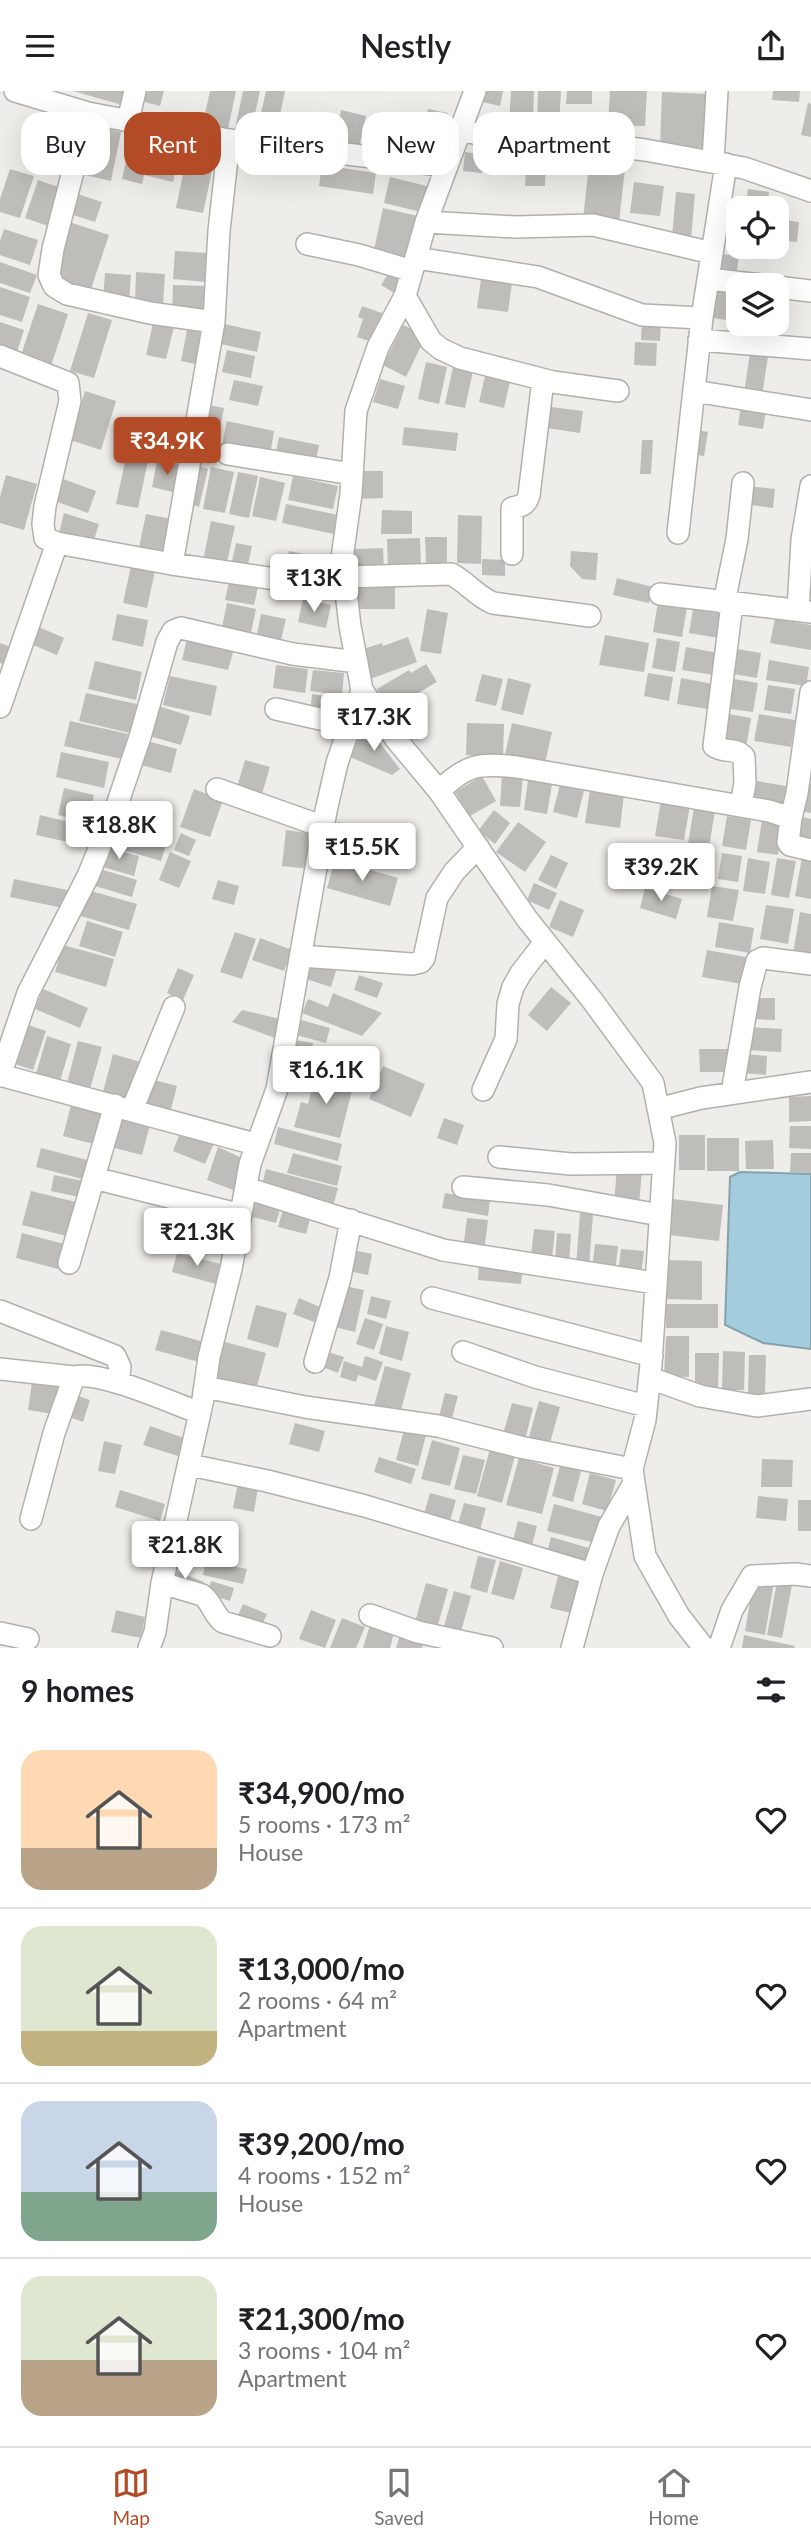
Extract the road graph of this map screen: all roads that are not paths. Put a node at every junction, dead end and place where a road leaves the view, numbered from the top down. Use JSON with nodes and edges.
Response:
{"nodes":[{"id":1,"x":16,"y":91,"type":"edge"},
{"id":2,"x":135,"y":91,"type":"edge"},
{"id":3,"x":475,"y":91,"type":"edge"},
{"id":4,"x":717,"y":91,"type":"edge"},
{"id":5,"x":85,"y":112,"type":"edge"},
{"id":6,"x":130,"y":112,"type":"edge"},
{"id":7,"x":461,"y":130,"type":"junction"},
{"id":8,"x":459,"y":135,"type":"edge"},
{"id":9,"x":221,"y":138,"type":"edge"},
{"id":10,"x":229,"y":140,"type":"junction"},
{"id":11,"x":362,"y":156,"type":"edge"},
{"id":12,"x":719,"y":163,"type":"junction"},
{"id":13,"x":72,"y":175,"type":"edge"},
{"id":14,"x":444,"y":175,"type":"edge"},
{"id":15,"x":811,"y":191,"type":"edge"},
{"id":16,"x":426,"y":222,"type":"junction"},
{"id":17,"x":307,"y":244,"type":"dead end"},
{"id":18,"x":712,"y":253,"type":"junction"},
{"id":19,"x":414,"y":265,"type":"junction"},
{"id":20,"x":708,"y":279,"type":"junction"},
{"id":21,"x":726,"y":281,"type":"edge"},
{"id":22,"x":789,"y":288,"type":"edge"},
{"id":23,"x":811,"y":291,"type":"edge"},
{"id":24,"x":405,"y":296,"type":"junction"},
{"id":25,"x":702,"y":319,"type":"junction"},
{"id":26,"x":214,"y":322,"type":"junction"},
{"id":27,"x":699,"y":340,"type":"junction"},
{"id":28,"x":811,"y":349,"type":"edge"},
{"id":29,"x":0,"y":356,"type":"edge"},
{"id":30,"x":543,"y":380,"type":"junction"},
{"id":31,"x":618,"y":391,"type":"dead end"},
{"id":32,"x":694,"y":391,"type":"junction"},
{"id":33,"x":811,"y":410,"type":"edge"},
{"id":34,"x":228,"y":454,"type":"dead end"},
{"id":35,"x":352,"y":474,"type":"junction"},
{"id":36,"x":743,"y":483,"type":"dead end"},
{"id":37,"x":811,"y":486,"type":"edge"},
{"id":38,"x":678,"y":533,"type":"dead end"},
{"id":39,"x":57,"y":543,"type":"junction"},
{"id":40,"x":512,"y":554,"type":"dead end"},
{"id":41,"x":172,"y":564,"type":"junction"},
{"id":42,"x":344,"y":583,"type":"junction"},
{"id":43,"x":660,"y":594,"type":"dead end"},
{"id":44,"x":728,"y":603,"type":"junction"},
{"id":45,"x":804,"y":611,"type":"edge"},
{"id":46,"x":590,"y":616,"type":"dead end"},
{"id":47,"x":356,"y":662,"type":"junction"},
{"id":48,"x":362,"y":690,"type":"junction"},
{"id":49,"x":811,"y":692,"type":"edge"},
{"id":50,"x":0,"y":707,"type":"edge"},
{"id":51,"x":276,"y":709,"type":"dead end"},
{"id":52,"x":351,"y":726,"type":"junction"},
{"id":53,"x":217,"y":789,"type":"dead end"},
{"id":54,"x":439,"y":791,"type":"junction"},
{"id":55,"x":741,"y":805,"type":"junction"},
{"id":56,"x":791,"y":818,"type":"junction"},
{"id":57,"x":324,"y":827,"type":"junction"},
{"id":58,"x":478,"y":847,"type":"junction"},
{"id":59,"x":811,"y":850,"type":"edge"},
{"id":60,"x":545,"y":942,"type":"junction"},
{"id":61,"x":301,"y":956,"type":"junction"},
{"id":62,"x":811,"y":964,"type":"edge"},
{"id":63,"x":174,"y":1007,"type":"dead end"},
{"id":64,"x":0,"y":1075,"type":"edge"},
{"id":65,"x":811,"y":1082,"type":"edge"},
{"id":66,"x":483,"y":1090,"type":"dead end"},
{"id":67,"x":732,"y":1093,"type":"junction"},
{"id":68,"x":124,"y":1107,"type":"junction"},
{"id":69,"x":658,"y":1109,"type":"junction"},
{"id":70,"x":255,"y":1145,"type":"junction"},
{"id":71,"x":499,"y":1157,"type":"dead end"},
{"id":72,"x":663,"y":1163,"type":"junction"},
{"id":73,"x":94,"y":1178,"type":"junction"},
{"id":74,"x":463,"y":1187,"type":"dead end"},
{"id":75,"x":246,"y":1188,"type":"junction"},
{"id":76,"x":241,"y":1215,"type":"junction"},
{"id":77,"x":660,"y":1215,"type":"junction"},
{"id":78,"x":351,"y":1220,"type":"junction"},
{"id":79,"x":69,"y":1263,"type":"dead end"},
{"id":80,"x":655,"y":1283,"type":"junction"},
{"id":81,"x":432,"y":1298,"type":"dead end"},
{"id":82,"x":0,"y":1311,"type":"edge"},
{"id":83,"x":463,"y":1352,"type":"dead end"},
{"id":84,"x":652,"y":1356,"type":"junction"},
{"id":85,"x":314,"y":1362,"type":"dead end"},
{"id":86,"x":0,"y":1370,"type":"edge"},
{"id":87,"x":74,"y":1377,"type":"junction"},
{"id":88,"x":650,"y":1378,"type":"junction"},
{"id":89,"x":118,"y":1383,"type":"junction"},
{"id":90,"x":205,"y":1387,"type":"junction"},
{"id":91,"x":811,"y":1399,"type":"edge"},
{"id":92,"x":646,"y":1406,"type":"junction"},
{"id":93,"x":200,"y":1413,"type":"junction"},
{"id":94,"x":190,"y":1465,"type":"junction"},
{"id":95,"x":633,"y":1476,"type":"junction"},
{"id":96,"x":31,"y":1519,"type":"dead end"},
{"id":97,"x":592,"y":1574,"type":"junction"},
{"id":98,"x":811,"y":1576,"type":"edge"},
{"id":99,"x":162,"y":1583,"type":"junction"},
{"id":100,"x":370,"y":1615,"type":"dead end"},
{"id":101,"x":0,"y":1633,"type":"edge"},
{"id":102,"x":270,"y":1636,"type":"dead end"},
{"id":103,"x":28,"y":1640,"type":"dead end"},
{"id":104,"x":149,"y":1648,"type":"edge"},
{"id":105,"x":492,"y":1648,"type":"edge"},
{"id":106,"x":572,"y":1648,"type":"edge"},
{"id":107,"x":704,"y":1648,"type":"edge"},
{"id":108,"x":719,"y":1648,"type":"edge"}],
"edges":[{"from":1,"to":5,"type":"street"},
{"from":2,"to":6,"type":"street"},
{"from":3,"to":7,"type":"street"},
{"from":4,"to":12,"type":"street"},
{"from":7,"to":8,"type":"street"},
{"from":7,"to":12,"type":"street"},
{"from":9,"to":10,"type":"street"},
{"from":10,"to":11,"type":"street"},
{"from":10,"to":26,"type":"street"},
{"from":12,"to":15,"type":"street"},
{"from":12,"to":18,"type":"street"},
{"from":13,"to":26,"type":"street"},
{"from":14,"to":16,"type":"street"},
{"from":16,"to":18,"type":"street"},
{"from":16,"to":19,"type":"street"},
{"from":17,"to":19,"type":"street"},
{"from":18,"to":20,"type":"street"},
{"from":19,"to":24,"type":"street"},
{"from":19,"to":25,"type":"street"},
{"from":20,"to":21,"type":"street"},
{"from":20,"to":25,"type":"street"},
{"from":22,"to":23,"type":"street"},
{"from":24,"to":30,"type":"street"},
{"from":24,"to":35,"type":"street"},
{"from":25,"to":27,"type":"street"},
{"from":26,"to":41,"type":"street"},
{"from":27,"to":28,"type":"street"},
{"from":27,"to":32,"type":"street"},
{"from":29,"to":39,"type":"street"},
{"from":30,"to":31,"type":"street"},
{"from":30,"to":40,"type":"street"},
{"from":32,"to":33,"type":"street"},
{"from":32,"to":38,"type":"street"},
{"from":34,"to":35,"type":"street"},
{"from":35,"to":42,"type":"street"},
{"from":36,"to":44,"type":"street"},
{"from":37,"to":45,"type":"street"},
{"from":39,"to":41,"type":"street"},
{"from":39,"to":50,"type":"street"},
{"from":41,"to":42,"type":"street"},
{"from":42,"to":46,"type":"street"},
{"from":42,"to":47,"type":"street"},
{"from":43,"to":44,"type":"street"},
{"from":44,"to":45,"type":"street"},
{"from":44,"to":55,"type":"street"},
{"from":47,"to":48,"type":"street"},
{"from":47,"to":64,"type":"street"},
{"from":48,"to":52,"type":"street"},
{"from":48,"to":54,"type":"street"},
{"from":49,"to":56,"type":"street"},
{"from":51,"to":52,"type":"street"},
{"from":52,"to":57,"type":"street"},
{"from":53,"to":57,"type":"street"},
{"from":54,"to":55,"type":"street"},
{"from":54,"to":58,"type":"street"},
{"from":55,"to":56,"type":"street"},
{"from":56,"to":59,"type":"street"},
{"from":57,"to":61,"type":"street"},
{"from":58,"to":60,"type":"street"},
{"from":58,"to":61,"type":"street"},
{"from":60,"to":66,"type":"street"},
{"from":60,"to":69,"type":"street"},
{"from":61,"to":70,"type":"street"},
{"from":62,"to":67,"type":"street"},
{"from":63,"to":68,"type":"street"},
{"from":64,"to":68,"type":"street"},
{"from":65,"to":67,"type":"street"},
{"from":67,"to":69,"type":"street"},
{"from":68,"to":70,"type":"street"},
{"from":68,"to":73,"type":"street"},
{"from":69,"to":72,"type":"street"},
{"from":70,"to":75,"type":"street"},
{"from":71,"to":72,"type":"street"},
{"from":72,"to":77,"type":"street"},
{"from":73,"to":76,"type":"street"},
{"from":73,"to":79,"type":"street"},
{"from":74,"to":77,"type":"street"},
{"from":75,"to":76,"type":"street"},
{"from":75,"to":78,"type":"street"},
{"from":76,"to":90,"type":"street"},
{"from":77,"to":80,"type":"street"},
{"from":78,"to":80,"type":"street"},
{"from":78,"to":85,"type":"street"},
{"from":80,"to":84,"type":"street"},
{"from":81,"to":84,"type":"street"},
{"from":82,"to":89,"type":"street"},
{"from":83,"to":92,"type":"street"},
{"from":84,"to":88,"type":"street"},
{"from":86,"to":87,"type":"street"},
{"from":87,"to":89,"type":"street"},
{"from":87,"to":96,"type":"street"},
{"from":88,"to":91,"type":"street"},
{"from":88,"to":92,"type":"street"},
{"from":89,"to":93,"type":"street"},
{"from":90,"to":93,"type":"street"},
{"from":90,"to":95,"type":"street"},
{"from":92,"to":95,"type":"street"},
{"from":93,"to":94,"type":"street"},
{"from":94,"to":97,"type":"street"},
{"from":94,"to":99,"type":"street"},
{"from":95,"to":97,"type":"street"},
{"from":95,"to":107,"type":"street"},
{"from":97,"to":106,"type":"street"},
{"from":98,"to":108,"type":"street"},
{"from":99,"to":102,"type":"street"},
{"from":99,"to":104,"type":"street"},
{"from":100,"to":105,"type":"street"},
{"from":101,"to":103,"type":"street"}]}
